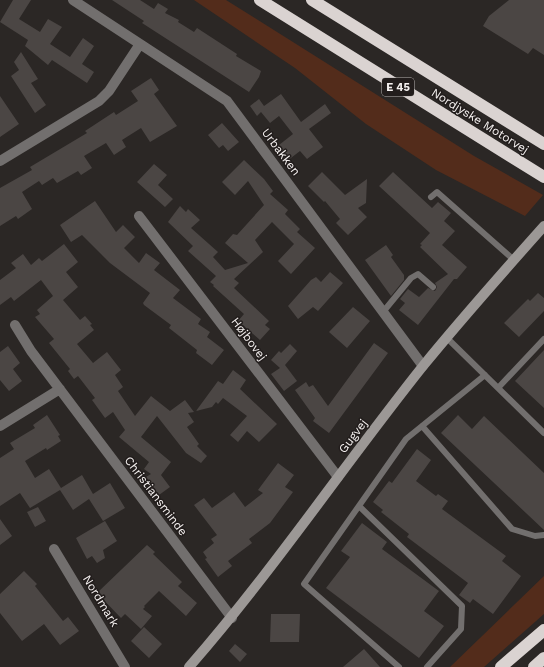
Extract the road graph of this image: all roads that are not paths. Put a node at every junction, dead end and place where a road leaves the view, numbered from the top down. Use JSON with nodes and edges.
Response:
{"nodes":[{"id":1,"x":74,"y":0,"type":"edge"},
{"id":2,"x":260,"y":0,"type":"edge"},
{"id":3,"x":312,"y":0,"type":"edge"},
{"id":4,"x":140,"y":44,"type":"junction"},
{"id":5,"x":544,"y":144,"type":"edge"},
{"id":6,"x":0,"y":161,"type":"edge"},
{"id":7,"x":541,"y":174,"type":"edge"},
{"id":8,"x":431,"y":197,"type":"dead end"},
{"id":9,"x":139,"y":216,"type":"dead end"},
{"id":10,"x":544,"y":226,"type":"edge"},
{"id":11,"x":514,"y":260,"type":"junction"},
{"id":12,"x":434,"y":287,"type":"dead end"},
{"id":13,"x":383,"y":312,"type":"junction"},
{"id":14,"x":15,"y":325,"type":"dead end"},
{"id":15,"x":446,"y":338,"type":"junction"},
{"id":16,"x":544,"y":339,"type":"edge"},
{"id":17,"x":424,"y":366,"type":"junction"},
{"id":18,"x":485,"y":375,"type":"junction"},
{"id":19,"x":498,"y":388,"type":"junction"},
{"id":20,"x":60,"y":389,"type":"junction"},
{"id":21,"x":0,"y":426,"type":"edge"},
{"id":22,"x":422,"y":426,"type":"junction"},
{"id":23,"x":544,"y":433,"type":"edge"},
{"id":24,"x":338,"y":477,"type":"junction"},
{"id":25,"x":359,"y":506,"type":"junction"},
{"id":26,"x":544,"y":535,"type":"edge"},
{"id":27,"x":54,"y":549,"type":"dead end"},
{"id":28,"x":232,"y":618,"type":"junction"},
{"id":29,"x":544,"y":630,"type":"edge"},
{"id":30,"x":544,"y":658,"type":"edge"},
{"id":31,"x":125,"y":667,"type":"edge"},
{"id":32,"x":189,"y":667,"type":"edge"},
{"id":33,"x":399,"y":667,"type":"edge"},
{"id":34,"x":427,"y":667,"type":"edge"},
{"id":35,"x":501,"y":667,"type":"edge"},
{"id":36,"x":534,"y":667,"type":"edge"}],
"edges":[{"from":1,"to":4,"type":"street","name":"Urbakken"},
{"from":2,"to":7,"type":"highway","name":"Nordjyske Motorvej","number":"E 45"},
{"from":3,"to":5,"type":"highway","name":"Nordjyske Motorvej","number":"E 45"},
{"from":4,"to":6,"type":"street"},
{"from":4,"to":13,"type":"street","name":"Urbakken"},
{"from":8,"to":11,"type":"lane"},
{"from":9,"to":24,"type":"street","name":"Højbovej"},
{"from":10,"to":11,"type":"street","name":"Gugvej"},
{"from":11,"to":15,"type":"street","name":"Gugvej"},
{"from":12,"to":13,"type":"lane"},
{"from":13,"to":17,"type":"street","name":"Urbakken"},
{"from":14,"to":20,"type":"street","name":"Christiansminde"},
{"from":15,"to":17,"type":"street","name":"Gugvej"},
{"from":15,"to":18,"type":"lane"},
{"from":16,"to":19,"type":"lane"},
{"from":17,"to":24,"type":"street","name":"Gugvej"},
{"from":18,"to":19,"type":"lane"},
{"from":18,"to":22,"type":"lane"},
{"from":19,"to":23,"type":"lane"},
{"from":20,"to":21,"type":"street"},
{"from":20,"to":28,"type":"street","name":"Christiansminde"},
{"from":22,"to":25,"type":"lane"},
{"from":22,"to":26,"type":"lane"},
{"from":24,"to":28,"type":"street","name":"Gugvej"},
{"from":25,"to":33,"type":"lane"},
{"from":25,"to":34,"type":"lane"},
{"from":27,"to":31,"type":"street","name":"Nordmark"},
{"from":28,"to":32,"type":"street","name":"Gugvej"},
{"from":29,"to":35,"type":"highway"},
{"from":30,"to":36,"type":"highway"}]}
